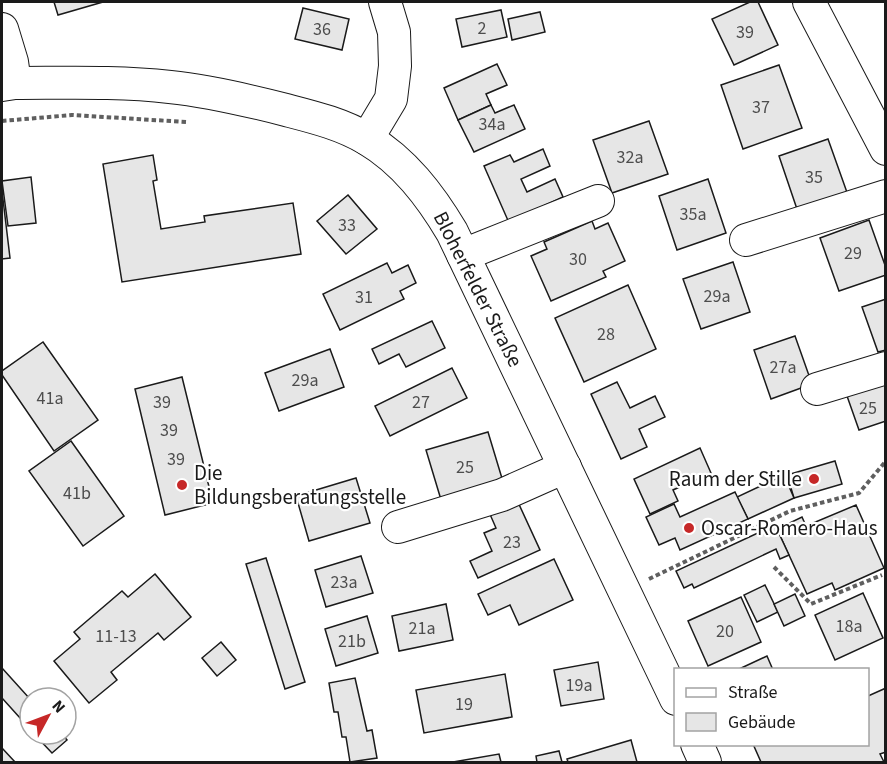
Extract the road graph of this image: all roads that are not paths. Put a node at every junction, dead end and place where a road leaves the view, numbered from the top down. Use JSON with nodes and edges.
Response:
{"nodes":[{"id":1,"x":385,"y":2,"type":"edge"},
{"id":2,"x":809,"y":2,"type":"edge"},
{"id":3,"x":2,"y":29,"type":"edge"},
{"id":4,"x":8,"y":84,"type":"edge"},
{"id":5,"x":367,"y":139,"type":"junction"},
{"id":6,"x":885,"y":149,"type":"edge"},
{"id":7,"x":885,"y":196,"type":"edge"},
{"id":8,"x":598,"y":201,"type":"dead end"},
{"id":9,"x":746,"y":240,"type":"dead end"},
{"id":10,"x":463,"y":255,"type":"junction"},
{"id":11,"x":885,"y":368,"type":"edge"},
{"id":12,"x":816,"y":389,"type":"dead end"},
{"id":13,"x":565,"y":467,"type":"junction"},
{"id":14,"x":398,"y":526,"type":"dead end"},
{"id":15,"x":674,"y":697,"type":"edge"},
{"id":16,"x":698,"y":746,"type":"edge"},
{"id":17,"x":705,"y":762,"type":"edge"}],
"edges":[{"from":1,"to":5,"type":"street"},
{"from":2,"to":6,"type":"street"},
{"from":3,"to":4,"type":"street"},
{"from":4,"to":5,"type":"street","name":"Bloherfelder Straße"},
{"from":5,"to":10,"type":"street","name":"Bloherfelder Straße"},
{"from":7,"to":9,"type":"street"},
{"from":8,"to":10,"type":"street"},
{"from":10,"to":13,"type":"street","name":"Bloherfelder Straße"},
{"from":11,"to":12,"type":"street"},
{"from":13,"to":14,"type":"street"},
{"from":13,"to":15,"type":"street","name":"Bloherfelder Straße"},
{"from":16,"to":17,"type":"street"}]}
